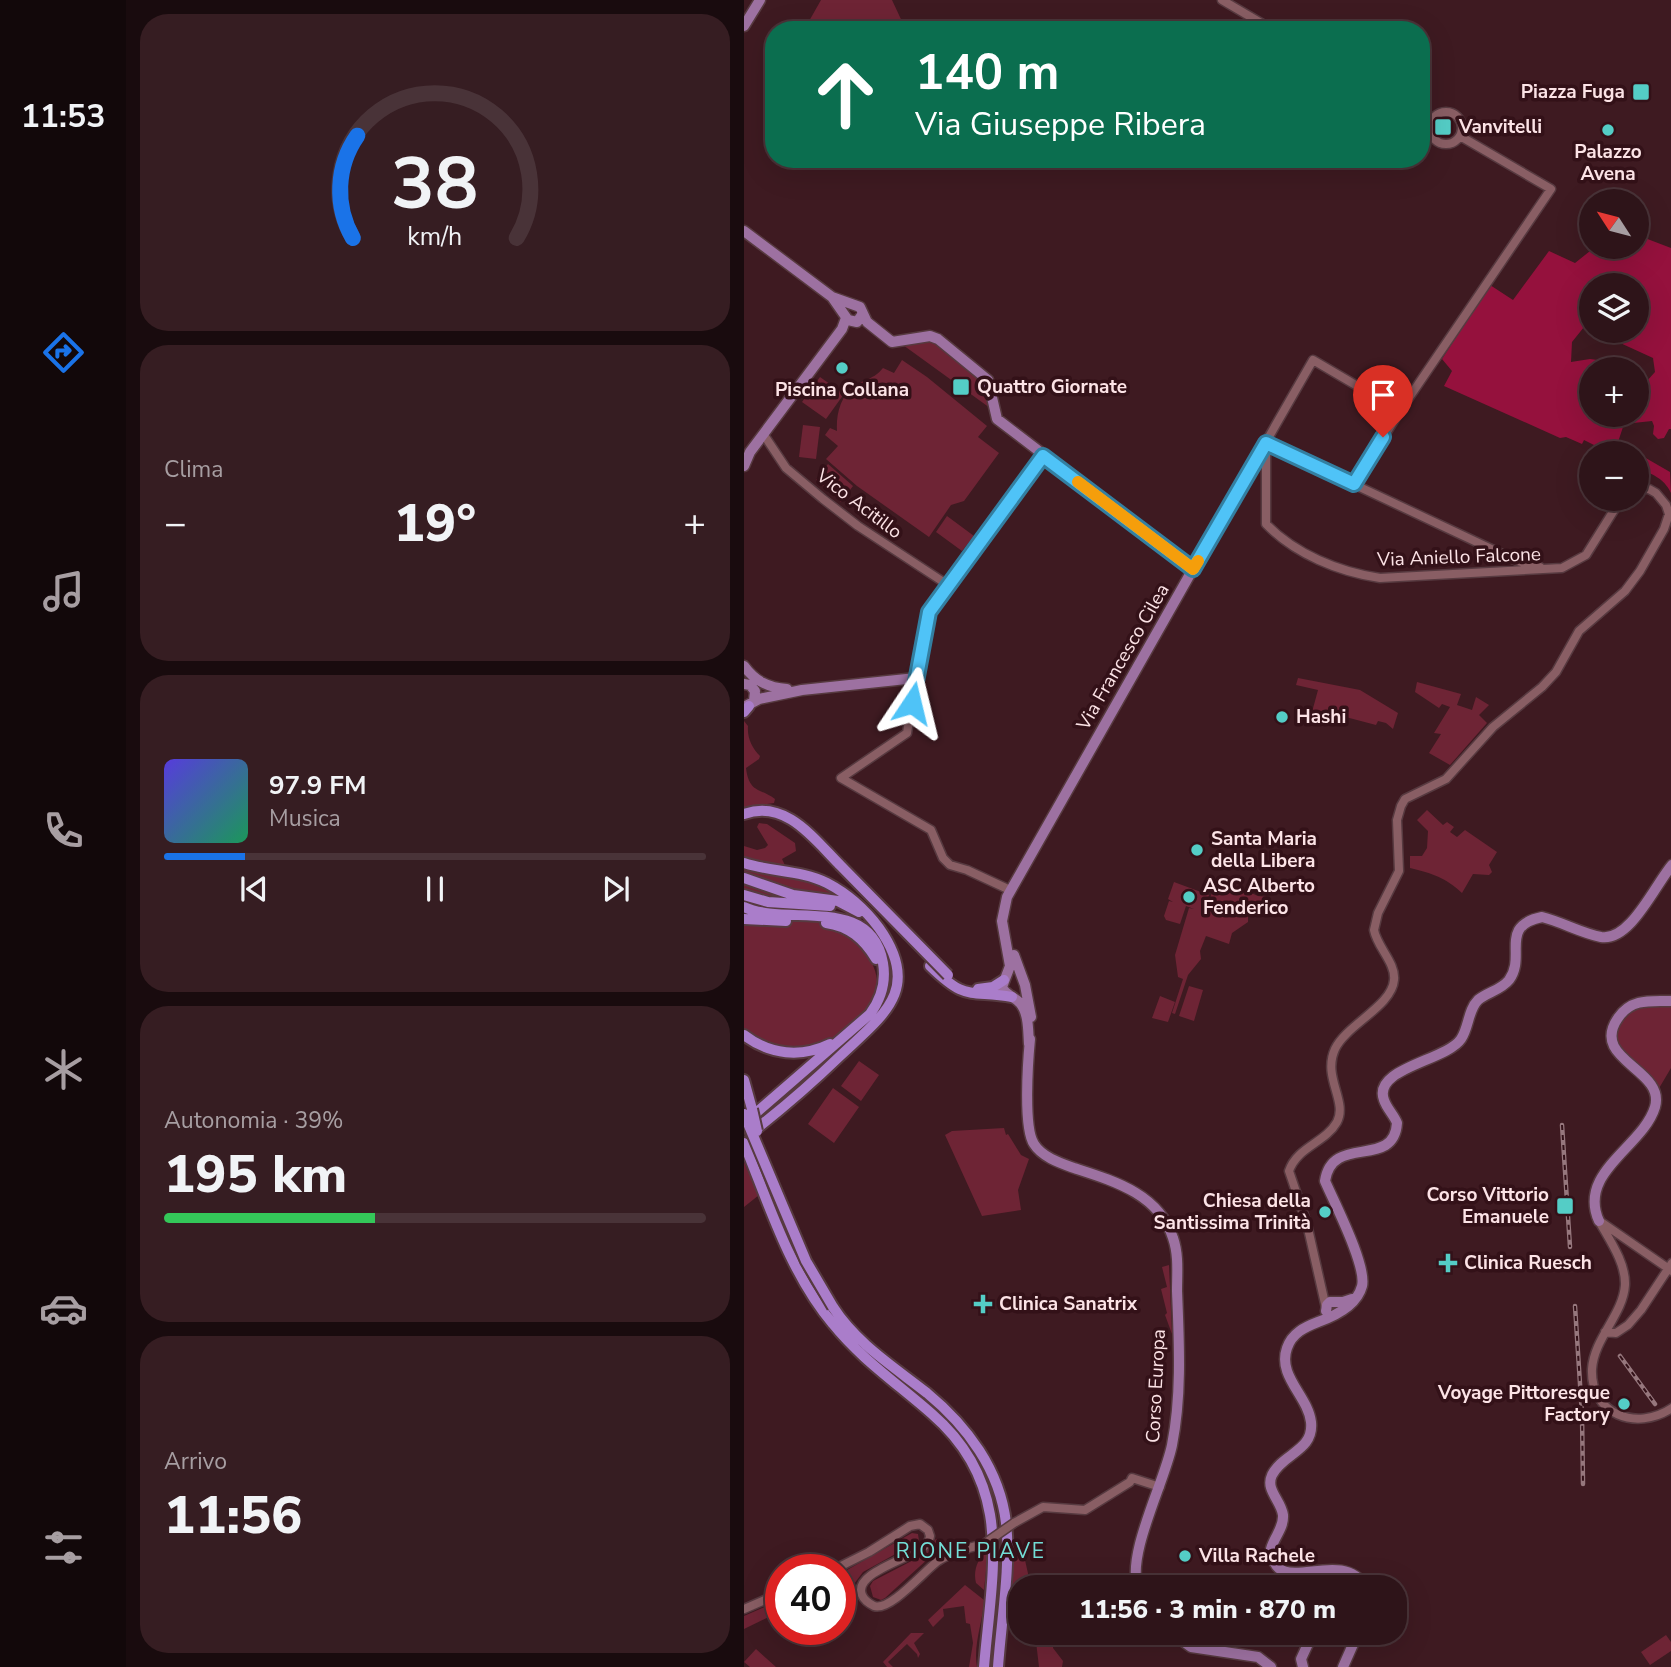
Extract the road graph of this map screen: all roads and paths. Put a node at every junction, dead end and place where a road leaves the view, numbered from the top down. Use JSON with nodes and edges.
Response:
{"nodes":[{"id":1,"x":760,"y":0,"type":"edge"},
{"id":2,"x":1222,"y":0,"type":"edge"},
{"id":3,"x":1258,"y":21,"type":"edge"},
{"id":4,"x":744,"y":26,"type":"edge"},
{"id":5,"x":1431,"y":120,"type":"joint"},
{"id":6,"x":1460,"y":136,"type":"junction"},
{"id":7,"x":744,"y":231,"type":"edge"},
{"id":8,"x":832,"y":298,"type":"junction"},
{"id":9,"x":852,"y":305,"type":"junction"},
{"id":10,"x":862,"y":315,"type":"junction"},
{"id":11,"x":846,"y":317,"type":"junction"},
{"id":12,"x":883,"y":335,"type":"junction"},
{"id":13,"x":826,"y":352,"type":"junction"},
{"id":14,"x":1400,"y":411,"type":"junction"},
{"id":15,"x":764,"y":435,"type":"junction"},
{"id":16,"x":1266,"y":443,"type":"junction"},
{"id":17,"x":1043,"y":456,"type":"junction"},
{"id":18,"x":744,"y":466,"type":"edge"},
{"id":19,"x":1354,"y":484,"type":"junction"},
{"id":20,"x":1649,"y":489,"type":"edge"},
{"id":21,"x":1614,"y":511,"type":"edge"},
{"id":22,"x":1193,"y":569,"type":"junction"},
{"id":23,"x":1549,"y":569,"type":"junction"},
{"id":24,"x":948,"y":585,"type":"junction"},
{"id":25,"x":744,"y":666,"type":"edge"},
{"id":26,"x":916,"y":678,"type":"junction"},
{"id":27,"x":744,"y":684,"type":"edge"},
{"id":28,"x":802,"y":690,"type":"junction"},
{"id":29,"x":751,"y":705,"type":"edge"},
{"id":30,"x":744,"y":814,"type":"edge"},
{"id":31,"x":744,"y":821,"type":"edge"},
{"id":32,"x":744,"y":863,"type":"edge"},
{"id":33,"x":1671,"y":865,"type":"edge"},
{"id":34,"x":838,"y":868,"type":"junction"},
{"id":35,"x":744,"y":878,"type":"edge"},
{"id":36,"x":1010,"y":890,"type":"junction"},
{"id":37,"x":744,"y":895,"type":"edge"},
{"id":38,"x":744,"y":907,"type":"edge"},
{"id":39,"x":829,"y":911,"type":"junction"},
{"id":40,"x":744,"y":919,"type":"edge"},
{"id":41,"x":880,"y":929,"type":"junction"},
{"id":42,"x":1021,"y":976,"type":"junction"},
{"id":43,"x":1004,"y":980,"type":"junction"},
{"id":44,"x":993,"y":991,"type":"junction"},
{"id":45,"x":1012,"y":997,"type":"junction"},
{"id":46,"x":1671,"y":1001,"type":"edge"},
{"id":47,"x":850,"y":1032,"type":"junction"},
{"id":48,"x":744,"y":1035,"type":"edge"},
{"id":49,"x":1029,"y":1044,"type":"junction"},
{"id":50,"x":744,"y":1080,"type":"edge"},
{"id":51,"x":748,"y":1112,"type":"edge"},
{"id":52,"x":744,"y":1124,"type":"edge"},
{"id":53,"x":744,"y":1141,"type":"edge"},
{"id":54,"x":744,"y":1149,"type":"edge"},
{"id":55,"x":760,"y":1167,"type":"junction"},
{"id":56,"x":1143,"y":1196,"type":"joint"},
{"id":57,"x":1599,"y":1221,"type":"junction"},
{"id":58,"x":1635,"y":1246,"type":"junction"},
{"id":59,"x":1613,"y":1249,"type":"junction"},
{"id":60,"x":1670,"y":1267,"type":"edge"},
{"id":61,"x":1333,"y":1308,"type":"junction"},
{"id":62,"x":829,"y":1310,"type":"junction"},
{"id":63,"x":1605,"y":1332,"type":"junction"},
{"id":64,"x":1671,"y":1408,"type":"edge"},
{"id":65,"x":1160,"y":1487,"type":"junction"},
{"id":66,"x":856,"y":1558,"type":"edge"},
{"id":67,"x":1137,"y":1575,"type":"edge"},
{"id":68,"x":1356,"y":1575,"type":"edge"},
{"id":69,"x":765,"y":1599,"type":"edge"},
{"id":70,"x":744,"y":1609,"type":"edge"},
{"id":71,"x":1188,"y":1645,"type":"edge"},
{"id":72,"x":1202,"y":1645,"type":"edge"},
{"id":73,"x":1307,"y":1645,"type":"edge"},
{"id":74,"x":1353,"y":1645,"type":"edge"},
{"id":75,"x":1210,"y":1650,"type":"junction"},
{"id":76,"x":984,"y":1667,"type":"edge"},
{"id":77,"x":998,"y":1667,"type":"edge"},
{"id":78,"x":1271,"y":1667,"type":"edge"},
{"id":79,"x":1303,"y":1667,"type":"edge"},
{"id":80,"x":1343,"y":1667,"type":"edge"}],
"edges":[{"from":1,"to":4,"type":"main road"},
{"from":2,"to":3,"type":"street"},
{"from":5,"to":6,"type":"street"},
{"from":5,"to":6,"type":"street"},
{"from":6,"to":14,"type":"street"},
{"from":7,"to":8,"type":"main road"},
{"from":8,"to":9,"type":"main road"},
{"from":8,"to":11,"type":"main road"},
{"from":9,"to":10,"type":"main road"},
{"from":9,"to":11,"type":"main road"},
{"from":10,"to":11,"type":"main road"},
{"from":10,"to":12,"type":"main road"},
{"from":11,"to":13,"type":"main road"},
{"from":12,"to":13,"type":"main road"},
{"from":12,"to":17,"type":"main road"},
{"from":13,"to":15,"type":"main road"},
{"from":14,"to":16,"type":"street","name":"Via Francesco Cilea"},
{"from":14,"to":19,"type":"street"},
{"from":15,"to":18,"type":"main road"},
{"from":15,"to":24,"type":"street","name":"Vico Acitillo"},
{"from":16,"to":19,"type":"street"},
{"from":16,"to":22,"type":"street","name":"Via Francesco Cilea"},
{"from":16,"to":23,"type":"street","name":"Via Aniello Falcone"},
{"from":17,"to":22,"type":"main road"},
{"from":17,"to":24,"type":"main road"},
{"from":19,"to":23,"type":"street"},
{"from":20,"to":61,"type":"street"},
{"from":21,"to":23,"type":"street","name":"Via Aniello Falcone"},
{"from":22,"to":36,"type":"main road","name":"Via Francesco Cilea"},
{"from":24,"to":26,"type":"main road"},
{"from":25,"to":28,"type":"main road"},
{"from":26,"to":28,"type":"main road"},
{"from":26,"to":36,"type":"street"},
{"from":27,"to":29,"type":"main road"},
{"from":28,"to":29,"type":"main road"},
{"from":30,"to":34,"type":"highway"},
{"from":31,"to":34,"type":"highway"},
{"from":32,"to":41,"type":"highway"},
{"from":33,"to":61,"type":"main road"},
{"from":34,"to":44,"type":"highway","bridge":true},
{"from":35,"to":39,"type":"highway"},
{"from":36,"to":42,"type":"main road","name":"Via Francesco Cilea"},
{"from":36,"to":43,"type":"main road","name":"Via Francesco Cilea"},
{"from":37,"to":39,"type":"highway"},
{"from":38,"to":39,"type":"highway"},
{"from":39,"to":40,"type":"highway"},
{"from":39,"to":41,"type":"highway"},
{"from":39,"to":47,"type":"highway"},
{"from":41,"to":53,"type":"highway"},
{"from":42,"to":43,"type":"main road"},
{"from":42,"to":49,"type":"main road","name":"Via Francesco Cilea"},
{"from":43,"to":44,"type":"highway"},
{"from":43,"to":45,"type":"main road","name":"Via Francesco Cilea"},
{"from":44,"to":45,"type":"highway"},
{"from":45,"to":49,"type":"main road","name":"Via Francesco Cilea"},
{"from":46,"to":57,"type":"main road"},
{"from":47,"to":48,"type":"highway"},
{"from":47,"to":52,"type":"highway"},
{"from":49,"to":56,"type":"main road","name":"Via Francesco Cilea"},
{"from":50,"to":51,"type":"highway"},
{"from":51,"to":55,"type":"highway","bridge":true},
{"from":53,"to":55,"type":"highway"},
{"from":54,"to":55,"type":"highway"},
{"from":55,"to":62,"type":"highway","bridge":true},
{"from":56,"to":65,"type":"main road","name":"Corso Europa"},
{"from":57,"to":58,"type":"street"},
{"from":57,"to":59,"type":"street"},
{"from":58,"to":59,"type":"street"},
{"from":58,"to":60,"type":"street"},
{"from":59,"to":63,"type":"street"},
{"from":60,"to":63,"type":"street"},
{"from":61,"to":68,"type":"main road"},
{"from":62,"to":76,"type":"highway"},
{"from":62,"to":77,"type":"highway"},
{"from":63,"to":64,"type":"street"},
{"from":65,"to":66,"type":"street","bridge":true},
{"from":65,"to":67,"type":"main road","name":"Corso Europa"},
{"from":69,"to":70,"type":"street"},
{"from":71,"to":75,"type":"main road"},
{"from":72,"to":75,"type":"main road"},
{"from":73,"to":79,"type":"main road"},
{"from":74,"to":80,"type":"main road"},
{"from":75,"to":78,"type":"main road"}]}
